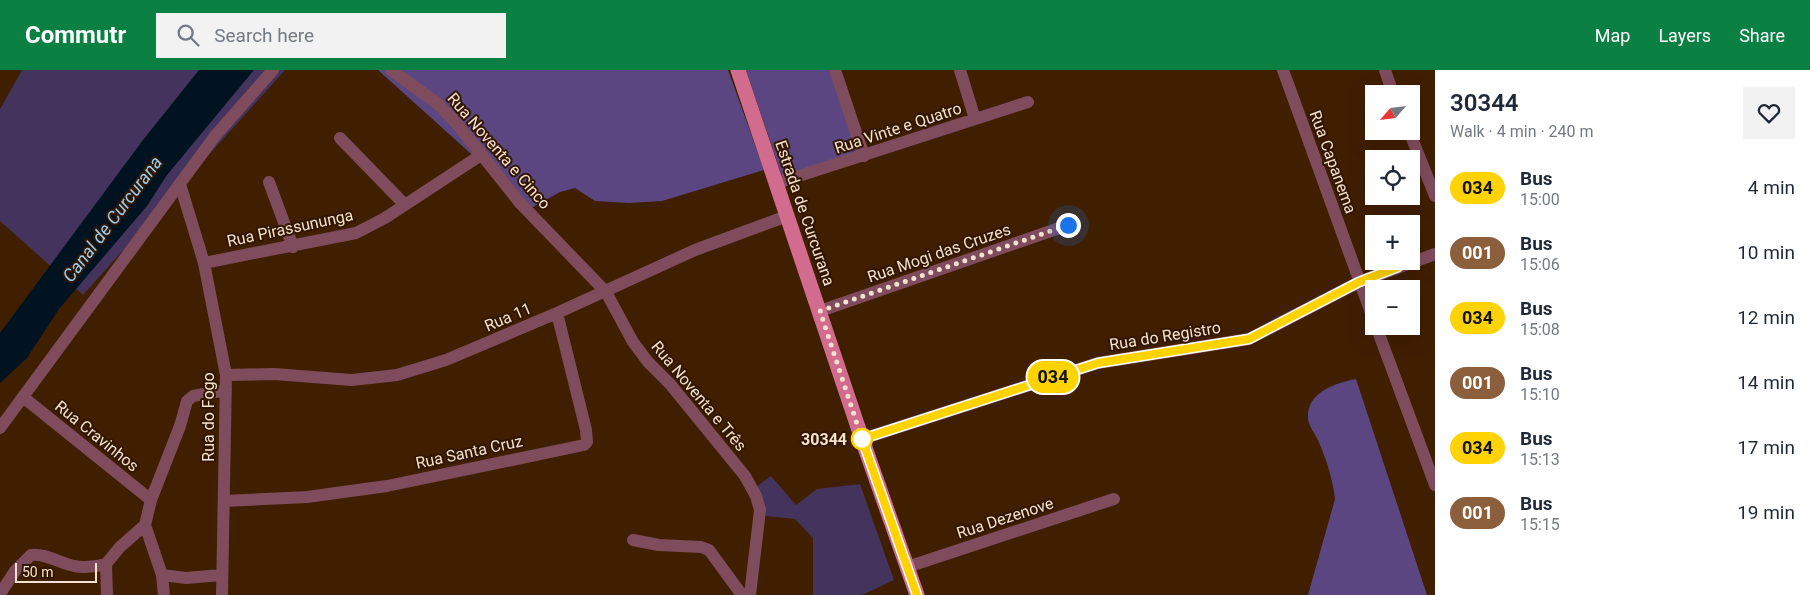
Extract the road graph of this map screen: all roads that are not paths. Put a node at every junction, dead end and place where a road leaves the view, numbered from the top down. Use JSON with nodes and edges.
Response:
{"nodes":[{"id":1,"x":273,"y":70,"type":"edge"},
{"id":2,"x":738,"y":70,"type":"edge"},
{"id":3,"x":835,"y":70,"type":"edge"},
{"id":4,"x":960,"y":70,"type":"edge"},
{"id":5,"x":1284,"y":70,"type":"edge"},
{"id":6,"x":1385,"y":70,"type":"edge"},
{"id":7,"x":396,"y":71,"type":"edge"},
{"id":8,"x":1390,"y":85,"type":"edge"},
{"id":9,"x":1028,"y":102,"type":"dead end"},
{"id":10,"x":975,"y":119,"type":"junction"},
{"id":11,"x":340,"y":138,"type":"dead end"},
{"id":12,"x":1413,"y":140,"type":"edge"},
{"id":13,"x":481,"y":155,"type":"junction"},
{"id":14,"x":864,"y":156,"type":"junction"},
{"id":15,"x":269,"y":182,"type":"dead end"},
{"id":16,"x":777,"y":183,"type":"junction"},
{"id":17,"x":180,"y":184,"type":"junction"},
{"id":18,"x":1435,"y":196,"type":"edge"},
{"id":19,"x":405,"y":205,"type":"junction"},
{"id":20,"x":787,"y":216,"type":"junction"},
{"id":21,"x":1068,"y":225,"type":"dead end"},
{"id":22,"x":556,"y":239,"type":"joint"},
{"id":23,"x":292,"y":247,"type":"junction"},
{"id":24,"x":1435,"y":254,"type":"edge"},
{"id":25,"x":204,"y":263,"type":"junction"},
{"id":26,"x":1359,"y":282,"type":"junction"},
{"id":27,"x":606,"y":292,"type":"junction"},
{"id":28,"x":1365,"y":298,"type":"edge"},
{"id":29,"x":820,"y":311,"type":"junction"},
{"id":30,"x":557,"y":313,"type":"junction"},
{"id":31,"x":1379,"y":335,"type":"edge"},
{"id":32,"x":226,"y":374,"type":"junction"},
{"id":33,"x":226,"y":390,"type":"junction"},
{"id":34,"x":23,"y":397,"type":"junction"},
{"id":35,"x":0,"y":428,"type":"edge"},
{"id":36,"x":862,"y":439,"type":"junction"},
{"id":37,"x":1435,"y":485,"type":"edge"},
{"id":38,"x":1114,"y":499,"type":"dead end"},
{"id":39,"x":151,"y":500,"type":"junction"},
{"id":40,"x":224,"y":500,"type":"junction"},
{"id":41,"x":145,"y":525,"type":"junction"},
{"id":42,"x":633,"y":540,"type":"dead end"},
{"id":43,"x":106,"y":564,"type":"junction"},
{"id":44,"x":907,"y":567,"type":"junction"},
{"id":45,"x":162,"y":575,"type":"junction"},
{"id":46,"x":221,"y":575,"type":"junction"},
{"id":47,"x":3,"y":592,"type":"edge"},
{"id":48,"x":107,"y":595,"type":"edge"},
{"id":49,"x":164,"y":595,"type":"edge"},
{"id":50,"x":222,"y":595,"type":"edge"},
{"id":51,"x":742,"y":595,"type":"edge"},
{"id":52,"x":750,"y":595,"type":"edge"},
{"id":53,"x":917,"y":595,"type":"edge"}],
"edges":[{"from":1,"to":17,"type":"street"},
{"from":2,"to":16,"type":"main road","name":"Estrada de Curcurana"},
{"from":3,"to":14,"type":"street"},
{"from":4,"to":10,"type":"street"},
{"from":5,"to":26,"type":"street","name":"Rua Capanema"},
{"from":6,"to":8,"type":"street"},
{"from":7,"to":13,"type":"street","name":"Rua Noventa e Cinco"},
{"from":9,"to":10,"type":"street","name":"Rua Vinte e Quatro"},
{"from":10,"to":14,"type":"street","name":"Rua Vinte e Quatro"},
{"from":11,"to":19,"type":"street"},
{"from":12,"to":18,"type":"street"},
{"from":13,"to":19,"type":"street","name":"Rua Pirassununga"},
{"from":13,"to":22,"type":"street","name":"Rua Noventa e Cinco"},
{"from":14,"to":16,"type":"street","name":"Rua Vinte e Quatro"},
{"from":15,"to":23,"type":"street"},
{"from":16,"to":20,"type":"main road","name":"Estrada de Curcurana"},
{"from":17,"to":25,"type":"street","name":"Rua do Fogo"},
{"from":17,"to":34,"type":"street"},
{"from":19,"to":23,"type":"street","name":"Rua Pirassununga"},
{"from":20,"to":27,"type":"street","name":"Rua 11"},
{"from":20,"to":29,"type":"main road","name":"Estrada de Curcurana"},
{"from":21,"to":29,"type":"street","name":"Rua Mogi das Cruzes"},
{"from":22,"to":27,"type":"street","name":"Rua Noventa e Três"},
{"from":23,"to":25,"type":"street","name":"Rua Pirassununga"},
{"from":24,"to":26,"type":"street","name":"Rua do Registro"},
{"from":25,"to":32,"type":"street","name":"Rua do Fogo"},
{"from":26,"to":28,"type":"street","name":"Rua Capanema"},
{"from":26,"to":36,"type":"street","name":"Rua do Registro"},
{"from":27,"to":30,"type":"street","name":"Rua 11"},
{"from":27,"to":52,"type":"street","name":"Rua Noventa e Três"},
{"from":29,"to":36,"type":"main road","name":"Estrada de Curcurana"},
{"from":30,"to":32,"type":"street","name":"Rua 11"},
{"from":30,"to":40,"type":"street","name":"Rua Santa Cruz"},
{"from":31,"to":37,"type":"street"},
{"from":32,"to":33,"type":"street","name":"Rua do Fogo"},
{"from":33,"to":39,"type":"street"},
{"from":33,"to":40,"type":"street","name":"Rua do Fogo"},
{"from":34,"to":35,"type":"street"},
{"from":34,"to":39,"type":"street","name":"Rua Cravinhos"},
{"from":36,"to":44,"type":"main road","name":"Estrada de Curcurana"},
{"from":38,"to":44,"type":"street","name":"Rua Dezenove"},
{"from":39,"to":41,"type":"street"},
{"from":40,"to":46,"type":"street","name":"Rua do Fogo"},
{"from":41,"to":43,"type":"street"},
{"from":41,"to":45,"type":"street"},
{"from":42,"to":51,"type":"street"},
{"from":43,"to":47,"type":"street"},
{"from":43,"to":48,"type":"street"},
{"from":44,"to":53,"type":"main road","name":"Estrada de Curcurana"},
{"from":45,"to":46,"type":"street"},
{"from":45,"to":49,"type":"street"},
{"from":46,"to":50,"type":"street","name":"Rua do Fogo"}]}
